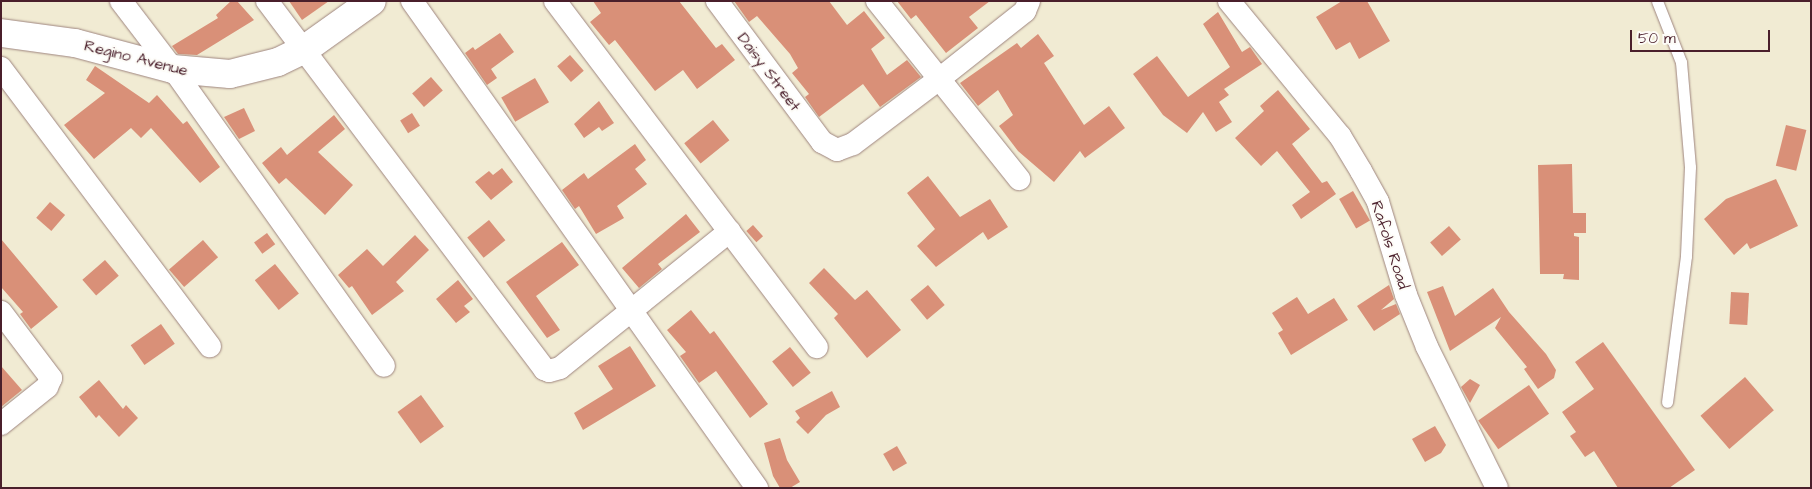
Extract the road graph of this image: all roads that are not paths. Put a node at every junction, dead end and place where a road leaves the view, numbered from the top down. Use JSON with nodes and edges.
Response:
{"nodes":[{"id":1,"x":121,"y":1,"type":"edge"},
{"id":2,"x":267,"y":1,"type":"edge"},
{"id":3,"x":372,"y":1,"type":"edge"},
{"id":4,"x":412,"y":1,"type":"edge"},
{"id":5,"x":556,"y":1,"type":"edge"},
{"id":6,"x":716,"y":1,"type":"edge"},
{"id":7,"x":877,"y":1,"type":"edge"},
{"id":8,"x":1029,"y":1,"type":"edge"},
{"id":9,"x":1229,"y":1,"type":"edge"},
{"id":10,"x":1656,"y":1,"type":"edge"},
{"id":11,"x":1,"y":33,"type":"edge"},
{"id":12,"x":305,"y":49,"type":"junction"},
{"id":13,"x":1,"y":68,"type":"edge"},
{"id":14,"x":173,"y":69,"type":"junction"},
{"id":15,"x":938,"y":80,"type":"junction"},
{"id":16,"x":1018,"y":179,"type":"dead end"},
{"id":17,"x":730,"y":231,"type":"junction"},
{"id":18,"x":1,"y":312,"type":"edge"},
{"id":19,"x":631,"y":313,"type":"junction"},
{"id":20,"x":210,"y":346,"type":"dead end"},
{"id":21,"x":817,"y":347,"type":"dead end"},
{"id":22,"x":384,"y":366,"type":"dead end"},
{"id":23,"x":1667,"y":402,"type":"dead end"},
{"id":24,"x":1,"y":424,"type":"edge"},
{"id":25,"x":757,"y":488,"type":"edge"},
{"id":26,"x":1497,"y":488,"type":"edge"}],
"edges":[{"from":1,"to":14,"type":"street"},
{"from":2,"to":12,"type":"street"},
{"from":3,"to":12,"type":"street","name":"Regino Avenue"},
{"from":4,"to":19,"type":"street"},
{"from":5,"to":17,"type":"street"},
{"from":6,"to":15,"type":"street","name":"Daisy Street"},
{"from":7,"to":15,"type":"street"},
{"from":8,"to":15,"type":"street"},
{"from":9,"to":26,"type":"street","name":"Rafols Road"},
{"from":10,"to":23,"type":"lane"},
{"from":11,"to":14,"type":"street","name":"Regino Avenue"},
{"from":12,"to":14,"type":"street","name":"Regino Avenue"},
{"from":12,"to":19,"type":"street"},
{"from":13,"to":20,"type":"street"},
{"from":14,"to":22,"type":"street"},
{"from":15,"to":16,"type":"street"},
{"from":17,"to":19,"type":"street"},
{"from":17,"to":21,"type":"street"},
{"from":18,"to":24,"type":"street"},
{"from":19,"to":25,"type":"street"}]}
